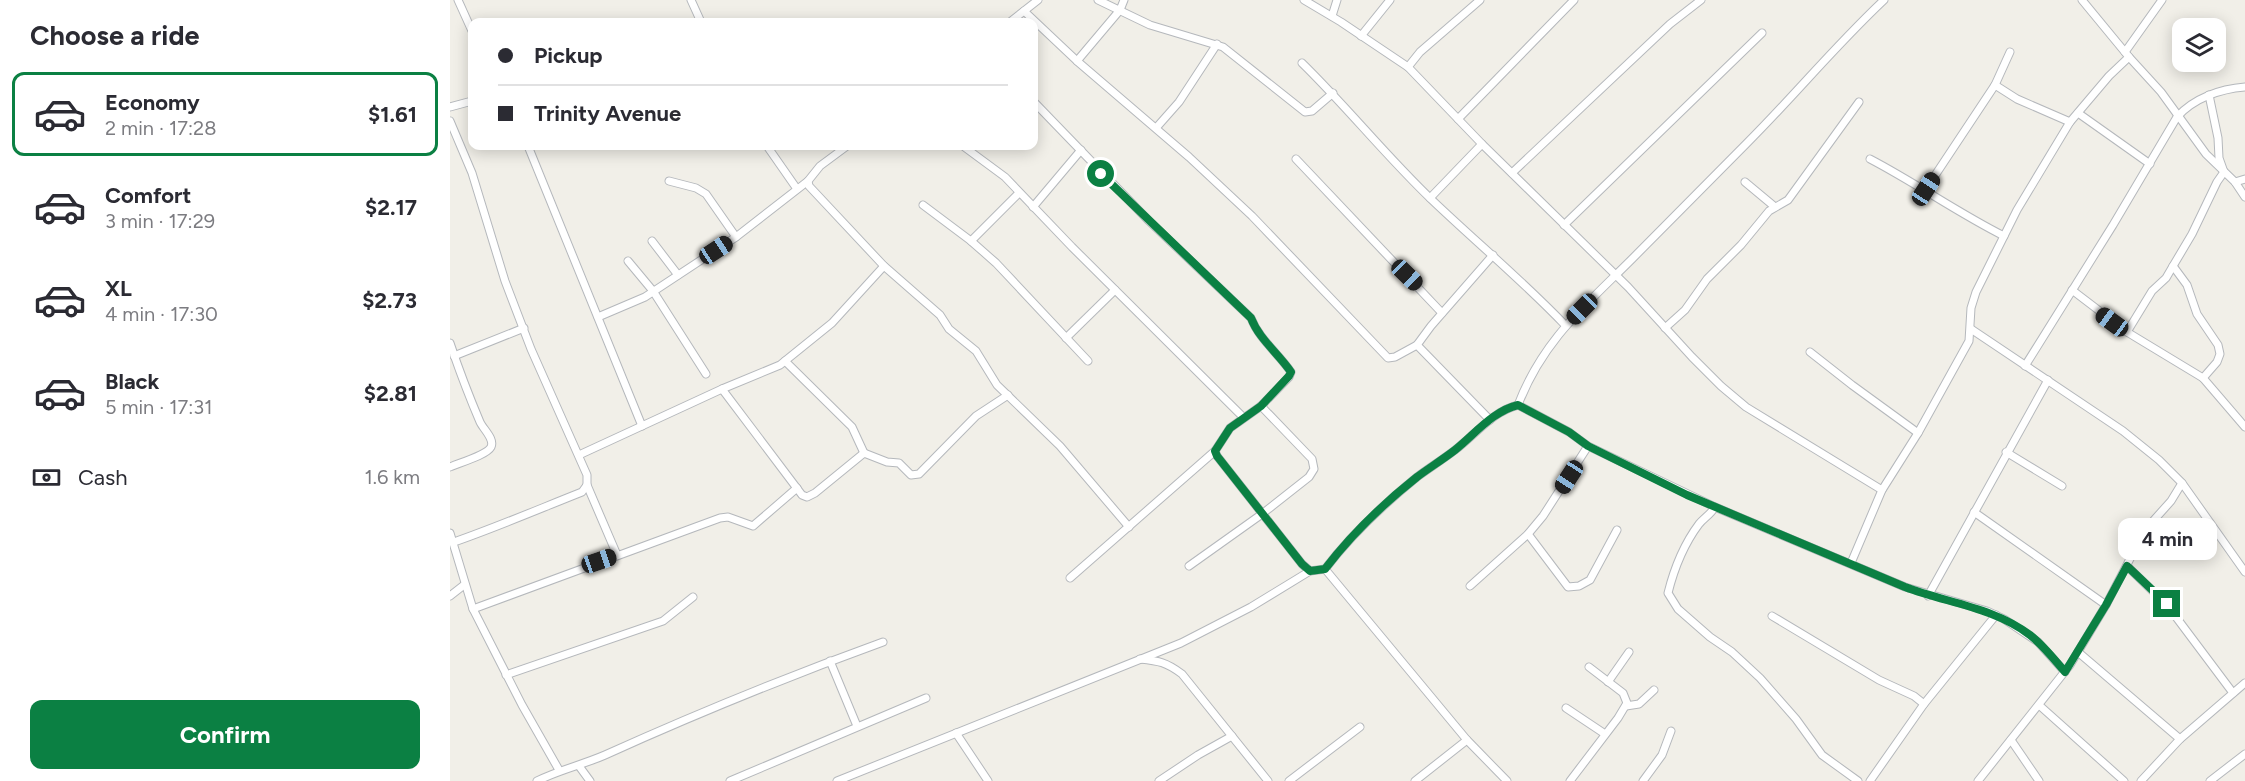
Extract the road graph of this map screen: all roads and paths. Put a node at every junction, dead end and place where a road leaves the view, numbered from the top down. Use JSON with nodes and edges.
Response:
{"nodes":[{"id":1,"x":458,"y":0,"type":"edge"},
{"id":2,"x":691,"y":0,"type":"edge"},
{"id":3,"x":1038,"y":0,"type":"edge"},
{"id":4,"x":1098,"y":0,"type":"edge"},
{"id":5,"x":1124,"y":0,"type":"edge"},
{"id":6,"x":1304,"y":0,"type":"edge"},
{"id":7,"x":1337,"y":0,"type":"edge"},
{"id":8,"x":1390,"y":0,"type":"edge"},
{"id":9,"x":1480,"y":0,"type":"edge"},
{"id":10,"x":1574,"y":0,"type":"edge"},
{"id":11,"x":1701,"y":0,"type":"edge"},
{"id":12,"x":1884,"y":0,"type":"edge"},
{"id":13,"x":2082,"y":0,"type":"edge"},
{"id":14,"x":2162,"y":0,"type":"edge"},
{"id":15,"x":1120,"y":10,"type":"junction"},
{"id":16,"x":1024,"y":11,"type":"junction"},
{"id":17,"x":1332,"y":16,"type":"junction"},
{"id":18,"x":699,"y":18,"type":"edge"},
{"id":19,"x":1015,"y":18,"type":"edge"},
{"id":20,"x":1031,"y":18,"type":"edge"},
{"id":21,"x":468,"y":22,"type":"edge"},
{"id":22,"x":1038,"y":24,"type":"edge"},
{"id":23,"x":1762,"y":33,"type":"dead end"},
{"id":24,"x":1361,"y":36,"type":"junction"},
{"id":25,"x":1217,"y":44,"type":"junction"},
{"id":26,"x":2010,"y":52,"type":"dead end"},
{"id":27,"x":2127,"y":55,"type":"junction"},
{"id":28,"x":1077,"y":61,"type":"junction"},
{"id":29,"x":1302,"y":63,"type":"dead end"},
{"id":30,"x":1408,"y":67,"type":"junction"},
{"id":31,"x":1995,"y":85,"type":"junction"},
{"id":32,"x":2245,"y":87,"type":"edge"},
{"id":33,"x":1334,"y":93,"type":"junction"},
{"id":34,"x":2209,"y":96,"type":"junction"},
{"id":35,"x":468,"y":102,"type":"edge"},
{"id":36,"x":1859,"y":102,"type":"dead end"},
{"id":37,"x":1038,"y":106,"type":"edge"},
{"id":38,"x":450,"y":107,"type":"edge"},
{"id":39,"x":2078,"y":112,"type":"junction"},
{"id":40,"x":2177,"y":117,"type":"junction"},
{"id":41,"x":1458,"y":119,"type":"junction"},
{"id":42,"x":450,"y":122,"type":"edge"},
{"id":43,"x":2070,"y":122,"type":"junction"},
{"id":44,"x":1156,"y":128,"type":"junction"},
{"id":45,"x":1482,"y":144,"type":"junction"},
{"id":46,"x":530,"y":150,"type":"edge"},
{"id":47,"x":770,"y":150,"type":"edge"},
{"id":48,"x":842,"y":150,"type":"edge"},
{"id":49,"x":968,"y":150,"type":"edge"},
{"id":50,"x":1081,"y":150,"type":"junction"},
{"id":51,"x":1296,"y":159,"type":"dead end"},
{"id":52,"x":1870,"y":159,"type":"dead end"},
{"id":53,"x":2150,"y":164,"type":"junction"},
{"id":54,"x":1512,"y":172,"type":"junction"},
{"id":55,"x":2224,"y":172,"type":"junction"},
{"id":56,"x":2245,"y":179,"type":"edge"},
{"id":57,"x":669,"y":181,"type":"dead end"},
{"id":58,"x":808,"y":181,"type":"junction"},
{"id":59,"x":1745,"y":182,"type":"dead end"},
{"id":60,"x":2235,"y":182,"type":"junction"},
{"id":61,"x":798,"y":189,"type":"junction"},
{"id":62,"x":1926,"y":189,"type":"junction"},
{"id":63,"x":1019,"y":193,"type":"junction"},
{"id":64,"x":2245,"y":197,"type":"edge"},
{"id":65,"x":1430,"y":198,"type":"junction"},
{"id":66,"x":923,"y":205,"type":"dead end"},
{"id":67,"x":1033,"y":207,"type":"junction"},
{"id":68,"x":1774,"y":207,"type":"junction"},
{"id":69,"x":1564,"y":225,"type":"junction"},
{"id":70,"x":2004,"y":236,"type":"junction"},
{"id":71,"x":736,"y":237,"type":"junction"},
{"id":72,"x":652,"y":240,"type":"dead end"},
{"id":73,"x":971,"y":241,"type":"junction"},
{"id":74,"x":1493,"y":255,"type":"junction"},
{"id":75,"x":628,"y":261,"type":"dead end"},
{"id":76,"x":884,"y":266,"type":"junction"},
{"id":77,"x":2173,"y":267,"type":"junction"},
{"id":78,"x":678,"y":275,"type":"junction"},
{"id":79,"x":1615,"y":276,"type":"junction"},
{"id":80,"x":1115,"y":290,"type":"junction"},
{"id":81,"x":2072,"y":290,"type":"junction"},
{"id":82,"x":653,"y":291,"type":"junction"},
{"id":83,"x":1442,"y":313,"type":"junction"},
{"id":84,"x":598,"y":317,"type":"junction"},
{"id":85,"x":1565,"y":325,"type":"junction"},
{"id":86,"x":524,"y":328,"type":"junction"},
{"id":87,"x":1665,"y":328,"type":"junction"},
{"id":88,"x":1971,"y":329,"type":"junction"},
{"id":89,"x":2127,"y":332,"type":"junction"},
{"id":90,"x":1066,"y":338,"type":"junction"},
{"id":91,"x":450,"y":343,"type":"edge"},
{"id":92,"x":1417,"y":345,"type":"junction"},
{"id":93,"x":1810,"y":352,"type":"dead end"},
{"id":94,"x":454,"y":356,"type":"junction"},
{"id":95,"x":785,"y":361,"type":"junction"},
{"id":96,"x":1088,"y":361,"type":"dead end"},
{"id":97,"x":2025,"y":366,"type":"junction"},
{"id":98,"x":706,"y":374,"type":"dead end"},
{"id":99,"x":2203,"y":378,"type":"junction"},
{"id":100,"x":2048,"y":381,"type":"junction"},
{"id":101,"x":722,"y":389,"type":"junction"},
{"id":102,"x":1008,"y":395,"type":"junction"},
{"id":103,"x":1518,"y":405,"type":"junction"},
{"id":104,"x":1261,"y":406,"type":"junction"},
{"id":105,"x":1243,"y":417,"type":"junction"},
{"id":106,"x":1490,"y":420,"type":"junction"},
{"id":107,"x":642,"y":426,"type":"junction"},
{"id":108,"x":2245,"y":427,"type":"edge"},
{"id":109,"x":1918,"y":433,"type":"junction"},
{"id":110,"x":1588,"y":446,"type":"junction"},
{"id":111,"x":1215,"y":451,"type":"junction"},
{"id":112,"x":2006,"y":452,"type":"junction"},
{"id":113,"x":864,"y":453,"type":"junction"},
{"id":114,"x":579,"y":455,"type":"junction"},
{"id":115,"x":450,"y":467,"type":"edge"},
{"id":116,"x":2182,"y":483,"type":"junction"},
{"id":117,"x":587,"y":484,"type":"junction"},
{"id":118,"x":2062,"y":486,"type":"dead end"},
{"id":119,"x":797,"y":488,"type":"junction"},
{"id":120,"x":1882,"y":490,"type":"junction"},
{"id":121,"x":1715,"y":507,"type":"junction"},
{"id":122,"x":1974,"y":512,"type":"junction"},
{"id":123,"x":1262,"y":514,"type":"junction"},
{"id":124,"x":1129,"y":526,"type":"junction"},
{"id":125,"x":1617,"y":530,"type":"dead end"},
{"id":126,"x":450,"y":533,"type":"edge"},
{"id":127,"x":1528,"y":534,"type":"junction"},
{"id":128,"x":454,"y":542,"type":"junction"},
{"id":129,"x":617,"y":555,"type":"junction"},
{"id":130,"x":1851,"y":563,"type":"junction"},
{"id":131,"x":1189,"y":566,"type":"dead end"},
{"id":132,"x":2127,"y":566,"type":"junction"},
{"id":133,"x":1325,"y":569,"type":"junction"},
{"id":134,"x":1310,"y":571,"type":"junction"},
{"id":135,"x":2245,"y":572,"type":"edge"},
{"id":136,"x":1070,"y":578,"type":"dead end"},
{"id":137,"x":464,"y":585,"type":"junction"},
{"id":138,"x":1470,"y":586,"type":"dead end"},
{"id":139,"x":450,"y":596,"type":"edge"},
{"id":140,"x":1928,"y":596,"type":"junction"},
{"id":141,"x":693,"y":597,"type":"dead end"},
{"id":142,"x":2106,"y":605,"type":"junction"},
{"id":143,"x":473,"y":609,"type":"junction"},
{"id":144,"x":1996,"y":615,"type":"junction"},
{"id":145,"x":1772,"y":616,"type":"dead end"},
{"id":146,"x":883,"y":642,"type":"dead end"},
{"id":147,"x":1629,"y":652,"type":"dead end"},
{"id":148,"x":2078,"y":652,"type":"junction"},
{"id":149,"x":1138,"y":659,"type":"junction"},
{"id":150,"x":830,"y":661,"type":"junction"},
{"id":151,"x":1589,"y":667,"type":"dead end"},
{"id":152,"x":2065,"y":672,"type":"junction"},
{"id":153,"x":506,"y":675,"type":"junction"},
{"id":154,"x":1608,"y":682,"type":"junction"},
{"id":155,"x":2245,"y":683,"type":"edge"},
{"id":156,"x":1654,"y":690,"type":"dead end"},
{"id":157,"x":2233,"y":693,"type":"junction"},
{"id":158,"x":926,"y":698,"type":"dead end"},
{"id":159,"x":1924,"y":704,"type":"junction"},
{"id":160,"x":2038,"y":705,"type":"junction"},
{"id":161,"x":1626,"y":706,"type":"junction"},
{"id":162,"x":1566,"y":708,"type":"dead end"},
{"id":163,"x":857,"y":726,"type":"junction"},
{"id":164,"x":1360,"y":727,"type":"dead end"},
{"id":165,"x":1671,"y":730,"type":"dead end"},
{"id":166,"x":956,"y":733,"type":"junction"},
{"id":167,"x":1605,"y":734,"type":"junction"},
{"id":168,"x":1232,"y":736,"type":"junction"},
{"id":169,"x":2180,"y":739,"type":"junction"},
{"id":170,"x":1467,"y":740,"type":"junction"},
{"id":171,"x":2011,"y":740,"type":"junction"},
{"id":172,"x":2245,"y":754,"type":"edge"},
{"id":173,"x":579,"y":766,"type":"junction"},
{"id":174,"x":560,"y":770,"type":"junction"},
{"id":175,"x":537,"y":781,"type":"edge"},
{"id":176,"x":590,"y":781,"type":"edge"},
{"id":177,"x":730,"y":781,"type":"edge"},
{"id":178,"x":837,"y":781,"type":"edge"},
{"id":179,"x":988,"y":781,"type":"edge"},
{"id":180,"x":1159,"y":781,"type":"edge"},
{"id":181,"x":1268,"y":781,"type":"edge"},
{"id":182,"x":1289,"y":781,"type":"edge"},
{"id":183,"x":1414,"y":781,"type":"edge"},
{"id":184,"x":1507,"y":781,"type":"edge"},
{"id":185,"x":1570,"y":781,"type":"edge"},
{"id":186,"x":1643,"y":781,"type":"edge"},
{"id":187,"x":1858,"y":781,"type":"edge"},
{"id":188,"x":1870,"y":781,"type":"edge"},
{"id":189,"x":1978,"y":781,"type":"edge"},
{"id":190,"x":2039,"y":781,"type":"edge"},
{"id":191,"x":2124,"y":781,"type":"edge"},
{"id":192,"x":2141,"y":781,"type":"edge"},
{"id":193,"x":2210,"y":781,"type":"edge"}],
"edges":[{"from":1,"to":21,"type":"street"},
{"from":2,"to":18,"type":"street"},
{"from":3,"to":16,"type":"street"},
{"from":4,"to":15,"type":"street"},
{"from":5,"to":15,"type":"street"},
{"from":6,"to":17,"type":"street"},
{"from":7,"to":17,"type":"street"},
{"from":8,"to":24,"type":"street"},
{"from":9,"to":30,"type":"street"},
{"from":10,"to":41,"type":"street"},
{"from":11,"to":54,"type":"street"},
{"from":12,"to":79,"type":"street"},
{"from":13,"to":27,"type":"street"},
{"from":14,"to":27,"type":"street"},
{"from":15,"to":25,"type":"street"},
{"from":15,"to":28,"type":"street"},
{"from":16,"to":19,"type":"street"},
{"from":16,"to":20,"type":"street"},
{"from":17,"to":24,"type":"street"},
{"from":22,"to":28,"type":"street"},
{"from":23,"to":69,"type":"street"},
{"from":24,"to":30,"type":"street"},
{"from":25,"to":33,"type":"street"},
{"from":25,"to":44,"type":"street"},
{"from":26,"to":31,"type":"street"},
{"from":27,"to":39,"type":"street"},
{"from":27,"to":40,"type":"street"},
{"from":28,"to":44,"type":"street"},
{"from":29,"to":33,"type":"street"},
{"from":30,"to":41,"type":"street"},
{"from":31,"to":43,"type":"street"},
{"from":31,"to":62,"type":"street"},
{"from":32,"to":34,"type":"street"},
{"from":33,"to":65,"type":"street"},
{"from":34,"to":40,"type":"street"},
{"from":34,"to":55,"type":"street"},
{"from":35,"to":38,"type":"street"},
{"from":36,"to":68,"type":"street"},
{"from":37,"to":50,"type":"street"},
{"from":39,"to":43,"type":"street"},
{"from":39,"to":53,"type":"street"},
{"from":40,"to":53,"type":"street"},
{"from":40,"to":55,"type":"street"},
{"from":41,"to":45,"type":"street"},
{"from":42,"to":86,"type":"street"},
{"from":43,"to":70,"type":"street"},
{"from":44,"to":92,"type":"street"},
{"from":45,"to":54,"type":"street"},
{"from":45,"to":65,"type":"street"},
{"from":46,"to":84,"type":"street"},
{"from":47,"to":61,"type":"street"},
{"from":48,"to":58,"type":"street"},
{"from":49,"to":63,"type":"street"},
{"from":50,"to":67,"type":"street"},
{"from":50,"to":104,"type":"street"},
{"from":51,"to":83,"type":"street"},
{"from":52,"to":62,"type":"street"},
{"from":53,"to":81,"type":"street"},
{"from":54,"to":69,"type":"street"},
{"from":55,"to":60,"type":"street"},
{"from":55,"to":77,"type":"street"},
{"from":56,"to":60,"type":"street"},
{"from":57,"to":71,"type":"street"},
{"from":58,"to":61,"type":"street"},
{"from":58,"to":76,"type":"street"},
{"from":59,"to":68,"type":"street"},
{"from":60,"to":64,"type":"street"},
{"from":61,"to":71,"type":"street"},
{"from":62,"to":70,"type":"street"},
{"from":63,"to":67,"type":"street"},
{"from":63,"to":73,"type":"street"},
{"from":65,"to":74,"type":"street"},
{"from":66,"to":73,"type":"street"},
{"from":67,"to":80,"type":"street"},
{"from":68,"to":87,"type":"street"},
{"from":69,"to":79,"type":"street"},
{"from":70,"to":88,"type":"street"},
{"from":71,"to":78,"type":"street"},
{"from":72,"to":78,"type":"street"},
{"from":73,"to":90,"type":"street"},
{"from":74,"to":83,"type":"street"},
{"from":74,"to":85,"type":"street"},
{"from":75,"to":82,"type":"street"},
{"from":76,"to":95,"type":"street"},
{"from":76,"to":102,"type":"street"},
{"from":77,"to":89,"type":"street"},
{"from":77,"to":99,"type":"street"},
{"from":78,"to":82,"type":"street"},
{"from":79,"to":85,"type":"street"},
{"from":79,"to":87,"type":"street"},
{"from":80,"to":90,"type":"street"},
{"from":80,"to":105,"type":"street"},
{"from":81,"to":89,"type":"street"},
{"from":81,"to":97,"type":"street"},
{"from":82,"to":84,"type":"street"},
{"from":82,"to":98,"type":"street"},
{"from":83,"to":92,"type":"street"},
{"from":84,"to":107,"type":"street"},
{"from":85,"to":103,"type":"street"},
{"from":86,"to":94,"type":"street"},
{"from":86,"to":114,"type":"street"},
{"from":87,"to":120,"type":"street"},
{"from":88,"to":97,"type":"street"},
{"from":88,"to":109,"type":"street"},
{"from":89,"to":99,"type":"street"},
{"from":90,"to":96,"type":"street"},
{"from":91,"to":94,"type":"street"},
{"from":92,"to":106,"type":"street"},
{"from":93,"to":109,"type":"street"},
{"from":94,"to":115,"type":"street"},
{"from":95,"to":101,"type":"street"},
{"from":95,"to":113,"type":"street"},
{"from":97,"to":100,"type":"street"},
{"from":99,"to":108,"type":"street"},
{"from":100,"to":112,"type":"street"},
{"from":100,"to":116,"type":"street"},
{"from":101,"to":107,"type":"street"},
{"from":101,"to":119,"type":"street"},
{"from":102,"to":113,"type":"street"},
{"from":102,"to":124,"type":"street"},
{"from":103,"to":106,"type":"street"},
{"from":103,"to":110,"type":"street"},
{"from":104,"to":105,"type":"street"},
{"from":104,"to":123,"type":"street"},
{"from":105,"to":111,"type":"street"},
{"from":106,"to":133,"type":"street"},
{"from":107,"to":114,"type":"street"},
{"from":109,"to":120,"type":"street"},
{"from":110,"to":121,"type":"street"},
{"from":110,"to":127,"type":"street"},
{"from":111,"to":123,"type":"street"},
{"from":111,"to":124,"type":"street"},
{"from":112,"to":118,"type":"street"},
{"from":112,"to":122,"type":"street"},
{"from":113,"to":119,"type":"street"},
{"from":114,"to":117,"type":"street"},
{"from":116,"to":132,"type":"street"},
{"from":116,"to":135,"type":"street"},
{"from":117,"to":128,"type":"street"},
{"from":117,"to":129,"type":"street"},
{"from":119,"to":129,"type":"street"},
{"from":120,"to":130,"type":"street"},
{"from":121,"to":130,"type":"street"},
{"from":121,"to":187,"type":"street"},
{"from":122,"to":140,"type":"street"},
{"from":122,"to":142,"type":"street"},
{"from":123,"to":131,"type":"street"},
{"from":123,"to":134,"type":"street"},
{"from":124,"to":136,"type":"street"},
{"from":125,"to":127,"type":"street"},
{"from":126,"to":128,"type":"street"},
{"from":127,"to":138,"type":"street"},
{"from":128,"to":137,"type":"street"},
{"from":129,"to":143,"type":"street"},
{"from":130,"to":140,"type":"street"},
{"from":132,"to":142,"type":"street"},
{"from":132,"to":157,"type":"street"},
{"from":133,"to":134,"type":"street"},
{"from":133,"to":170,"type":"street"},
{"from":134,"to":149,"type":"street"},
{"from":137,"to":139,"type":"street"},
{"from":137,"to":143,"type":"street"},
{"from":140,"to":144,"type":"street"},
{"from":141,"to":153,"type":"street"},
{"from":142,"to":148,"type":"street"},
{"from":143,"to":153,"type":"street"},
{"from":144,"to":152,"type":"street"},
{"from":144,"to":159,"type":"street"},
{"from":145,"to":159,"type":"street"},
{"from":146,"to":150,"type":"street"},
{"from":147,"to":154,"type":"street"},
{"from":148,"to":152,"type":"street"},
{"from":148,"to":169,"type":"street"},
{"from":149,"to":166,"type":"street"},
{"from":149,"to":168,"type":"street"},
{"from":150,"to":163,"type":"street"},
{"from":150,"to":173,"type":"street"},
{"from":151,"to":154,"type":"street"},
{"from":152,"to":160,"type":"street"},
{"from":153,"to":174,"type":"street"},
{"from":154,"to":161,"type":"street"},
{"from":155,"to":157,"type":"street"},
{"from":156,"to":161,"type":"street"},
{"from":157,"to":169,"type":"street"},
{"from":158,"to":163,"type":"street"},
{"from":159,"to":188,"type":"street"},
{"from":160,"to":171,"type":"street"},
{"from":160,"to":191,"type":"street"},
{"from":161,"to":167,"type":"street"},
{"from":162,"to":167,"type":"street"},
{"from":163,"to":177,"type":"street"},
{"from":164,"to":182,"type":"street"},
{"from":165,"to":186,"type":"street"},
{"from":166,"to":178,"type":"street"},
{"from":166,"to":179,"type":"street"},
{"from":167,"to":185,"type":"street"},
{"from":168,"to":180,"type":"street"},
{"from":168,"to":181,"type":"street"},
{"from":169,"to":192,"type":"street"},
{"from":170,"to":183,"type":"street"},
{"from":170,"to":184,"type":"street"},
{"from":171,"to":189,"type":"street"},
{"from":171,"to":190,"type":"street"},
{"from":172,"to":193,"type":"street"},
{"from":173,"to":174,"type":"street"},
{"from":173,"to":176,"type":"street"},
{"from":174,"to":175,"type":"street"}]}
